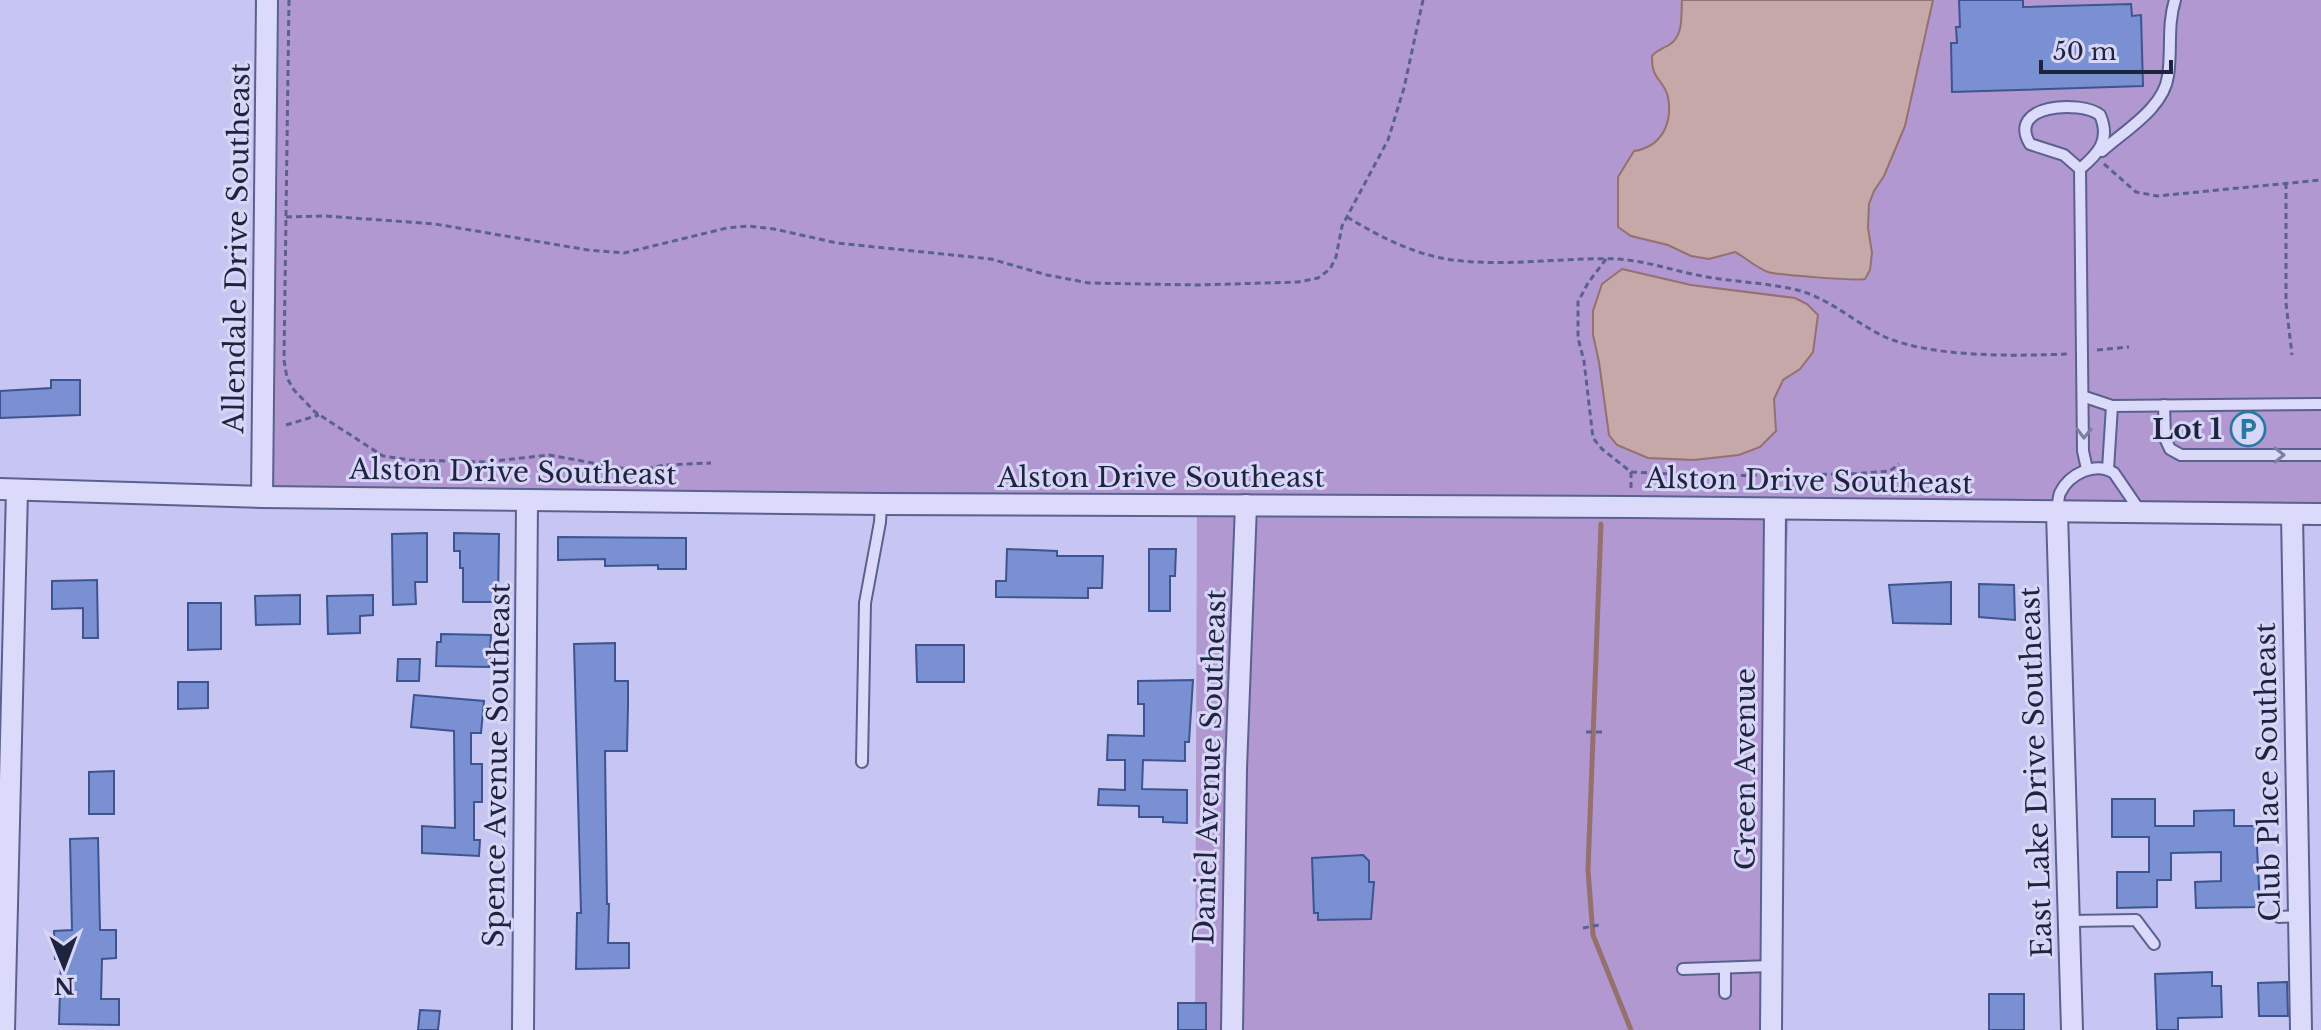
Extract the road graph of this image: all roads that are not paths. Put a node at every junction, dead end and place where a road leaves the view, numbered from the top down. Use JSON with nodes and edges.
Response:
{"nodes":[{"id":1,"x":267,"y":0,"type":"edge"},
{"id":2,"x":2175,"y":0,"type":"edge"},
{"id":3,"x":2098,"y":154,"type":"junction"},
{"id":4,"x":2080,"y":169,"type":"junction"},
{"id":5,"x":2085,"y":397,"type":"junction"},
{"id":6,"x":2321,"y":404,"type":"edge"},
{"id":7,"x":2164,"y":405,"type":"junction"},
{"id":8,"x":2112,"y":406,"type":"junction"},
{"id":9,"x":2321,"y":455,"type":"edge"},
{"id":10,"x":2087,"y":469,"type":"junction"},
{"id":11,"x":2108,"y":469,"type":"junction"},
{"id":12,"x":8,"y":490,"type":"edge"},
{"id":13,"x":262,"y":497,"type":"junction"},
{"id":14,"x":527,"y":500,"type":"junction"},
{"id":15,"x":881,"y":504,"type":"junction"},
{"id":16,"x":1246,"y":505,"type":"junction"},
{"id":17,"x":1775,"y":509,"type":"junction"},
{"id":18,"x":2057,"y":512,"type":"junction"},
{"id":19,"x":2141,"y":513,"type":"junction"},
{"id":20,"x":2292,"y":514,"type":"junction"},
{"id":21,"x":2321,"y":514,"type":"edge"},
{"id":22,"x":862,"y":762,"type":"dead end"},
{"id":23,"x":2069,"y":921,"type":"junction"},
{"id":24,"x":2154,"y":944,"type":"dead end"},
{"id":25,"x":1771,"y":966,"type":"junction"},
{"id":26,"x":1725,"y":968,"type":"junction"},
{"id":27,"x":1683,"y":969,"type":"dead end"},
{"id":28,"x":1725,"y":993,"type":"dead end"},
{"id":29,"x":4,"y":1030,"type":"edge"},
{"id":30,"x":523,"y":1030,"type":"edge"},
{"id":31,"x":1232,"y":1030,"type":"edge"},
{"id":32,"x":1771,"y":1030,"type":"edge"},
{"id":33,"x":2072,"y":1030,"type":"edge"},
{"id":34,"x":2301,"y":1030,"type":"edge"}],
"edges":[{"from":1,"to":13,"type":"street","name":"Allendale Drive Southeast"},
{"from":2,"to":3,"type":"lane"},
{"from":3,"to":4,"type":"lane"},
{"from":3,"to":4,"type":"lane"},
{"from":4,"to":5,"type":"lane"},
{"from":5,"to":8,"type":"lane"},
{"from":5,"to":10,"type":"lane","one_way":true},
{"from":6,"to":7,"type":"lane"},
{"from":7,"to":8,"type":"lane"},
{"from":7,"to":9,"type":"lane","one_way":true},
{"from":8,"to":11,"type":"lane"},
{"from":10,"to":11,"type":"lane"},
{"from":10,"to":18,"type":"lane"},
{"from":11,"to":19,"type":"lane"},
{"from":12,"to":13,"type":"street","name":"Alston Drive Southeast"},
{"from":12,"to":29,"type":"street"},
{"from":13,"to":14,"type":"street","name":"Alston Drive Southeast"},
{"from":14,"to":15,"type":"street","name":"Alston Drive Southeast"},
{"from":14,"to":30,"type":"street","name":"Spence Avenue Southeast"},
{"from":15,"to":16,"type":"street","name":"Alston Drive Southeast"},
{"from":15,"to":22,"type":"lane"},
{"from":16,"to":17,"type":"street","name":"Alston Drive Southeast"},
{"from":16,"to":31,"type":"street","name":"Daniel Avenue Southeast"},
{"from":17,"to":18,"type":"street","name":"Alston Drive Southeast"},
{"from":17,"to":25,"type":"street","name":"Green Avenue"},
{"from":18,"to":19,"type":"street","name":"Alston Drive Southeast"},
{"from":18,"to":23,"type":"street","name":"East Lake Drive Southeast"},
{"from":19,"to":20,"type":"street","name":"Alston Drive Southeast"},
{"from":20,"to":21,"type":"street","name":"Alston Drive Southeast"},
{"from":20,"to":34,"type":"street","name":"Club Place Southeast"},
{"from":23,"to":24,"type":"lane"},
{"from":23,"to":33,"type":"street","name":"East Lake Drive Southeast"},
{"from":25,"to":26,"type":"lane"},
{"from":25,"to":32,"type":"street","name":"Green Avenue"},
{"from":26,"to":27,"type":"lane"},
{"from":26,"to":28,"type":"lane"}]}
